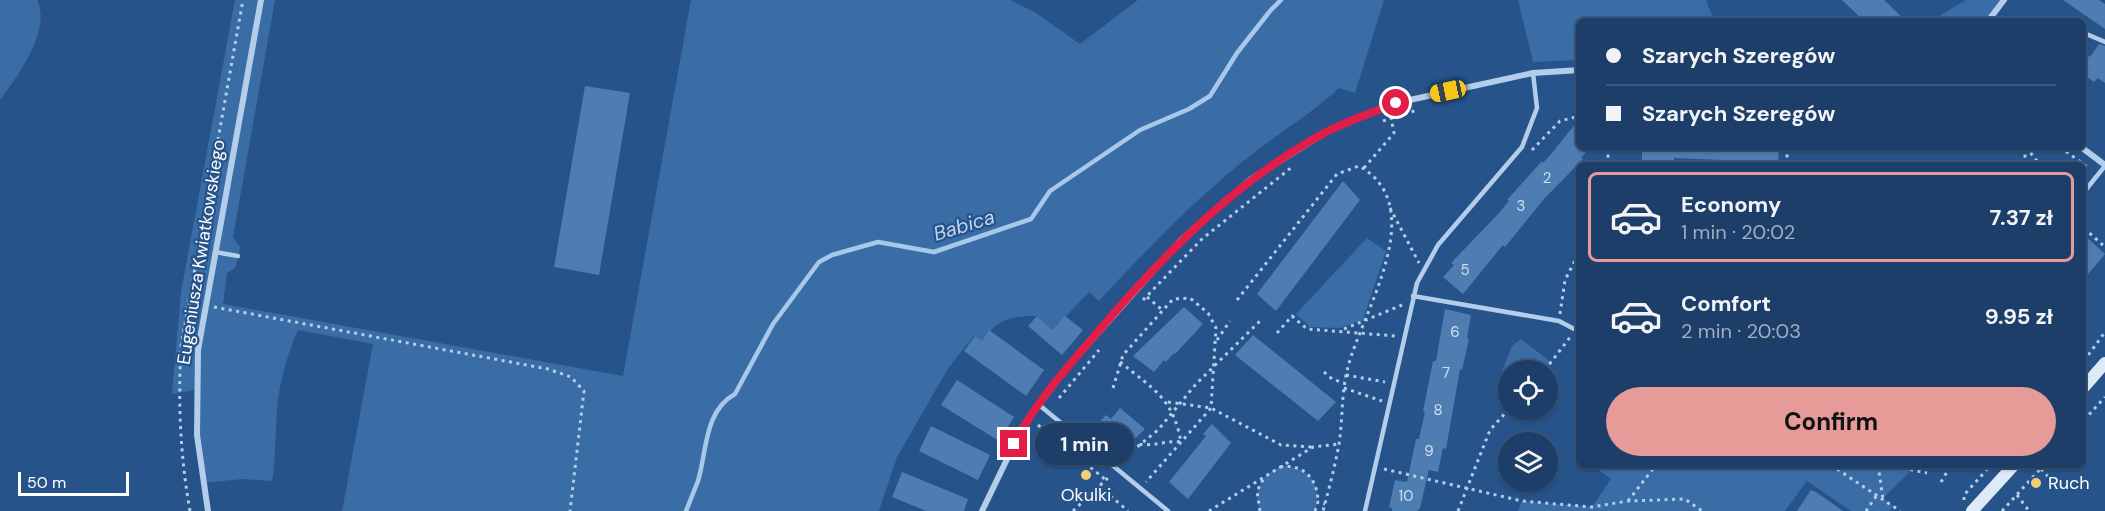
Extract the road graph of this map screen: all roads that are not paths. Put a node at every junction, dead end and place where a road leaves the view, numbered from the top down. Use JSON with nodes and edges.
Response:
{"nodes":[{"id":1,"x":261,"y":0,"type":"edge"},
{"id":2,"x":2004,"y":0,"type":"edge"},
{"id":3,"x":1990,"y":18,"type":"edge"},
{"id":4,"x":2086,"y":34,"type":"edge"},
{"id":5,"x":2105,"y":42,"type":"edge"},
{"id":6,"x":1576,"y":70,"type":"edge"},
{"id":7,"x":1533,"y":74,"type":"junction"},
{"id":8,"x":2084,"y":150,"type":"edge"},
{"id":9,"x":2105,"y":165,"type":"edge"},
{"id":10,"x":2086,"y":189,"type":"edge"},
{"id":11,"x":214,"y":252,"type":"junction"},
{"id":12,"x":238,"y":256,"type":"dead end"},
{"id":13,"x":1413,"y":298,"type":"junction"},
{"id":14,"x":1576,"y":330,"type":"edge"},
{"id":15,"x":2105,"y":363,"type":"edge"},
{"id":16,"x":2086,"y":385,"type":"edge"},
{"id":17,"x":1038,"y":404,"type":"junction"},
{"id":18,"x":2011,"y":468,"type":"edge"},
{"id":19,"x":1968,"y":507,"type":"edge"},
{"id":20,"x":208,"y":511,"type":"edge"},
{"id":21,"x":982,"y":511,"type":"edge"},
{"id":22,"x":1168,"y":511,"type":"edge"},
{"id":23,"x":1365,"y":511,"type":"edge"}],
"edges":[{"from":1,"to":11,"type":"street","name":"Eugeniusza Kwiatkowskiego"},
{"from":2,"to":3,"type":"street"},
{"from":4,"to":5,"type":"lane"},
{"from":6,"to":7,"type":"street"},
{"from":7,"to":13,"type":"lane"},
{"from":7,"to":17,"type":"street"},
{"from":8,"to":9,"type":"street"},
{"from":9,"to":10,"type":"lane"},
{"from":11,"to":12,"type":"lane"},
{"from":11,"to":20,"type":"street","name":"Eugeniusza Kwiatkowskiego"},
{"from":13,"to":14,"type":"lane"},
{"from":13,"to":23,"type":"lane"},
{"from":15,"to":16,"type":"street"},
{"from":17,"to":21,"type":"street"},
{"from":17,"to":22,"type":"lane"},
{"from":18,"to":19,"type":"street"}]}
